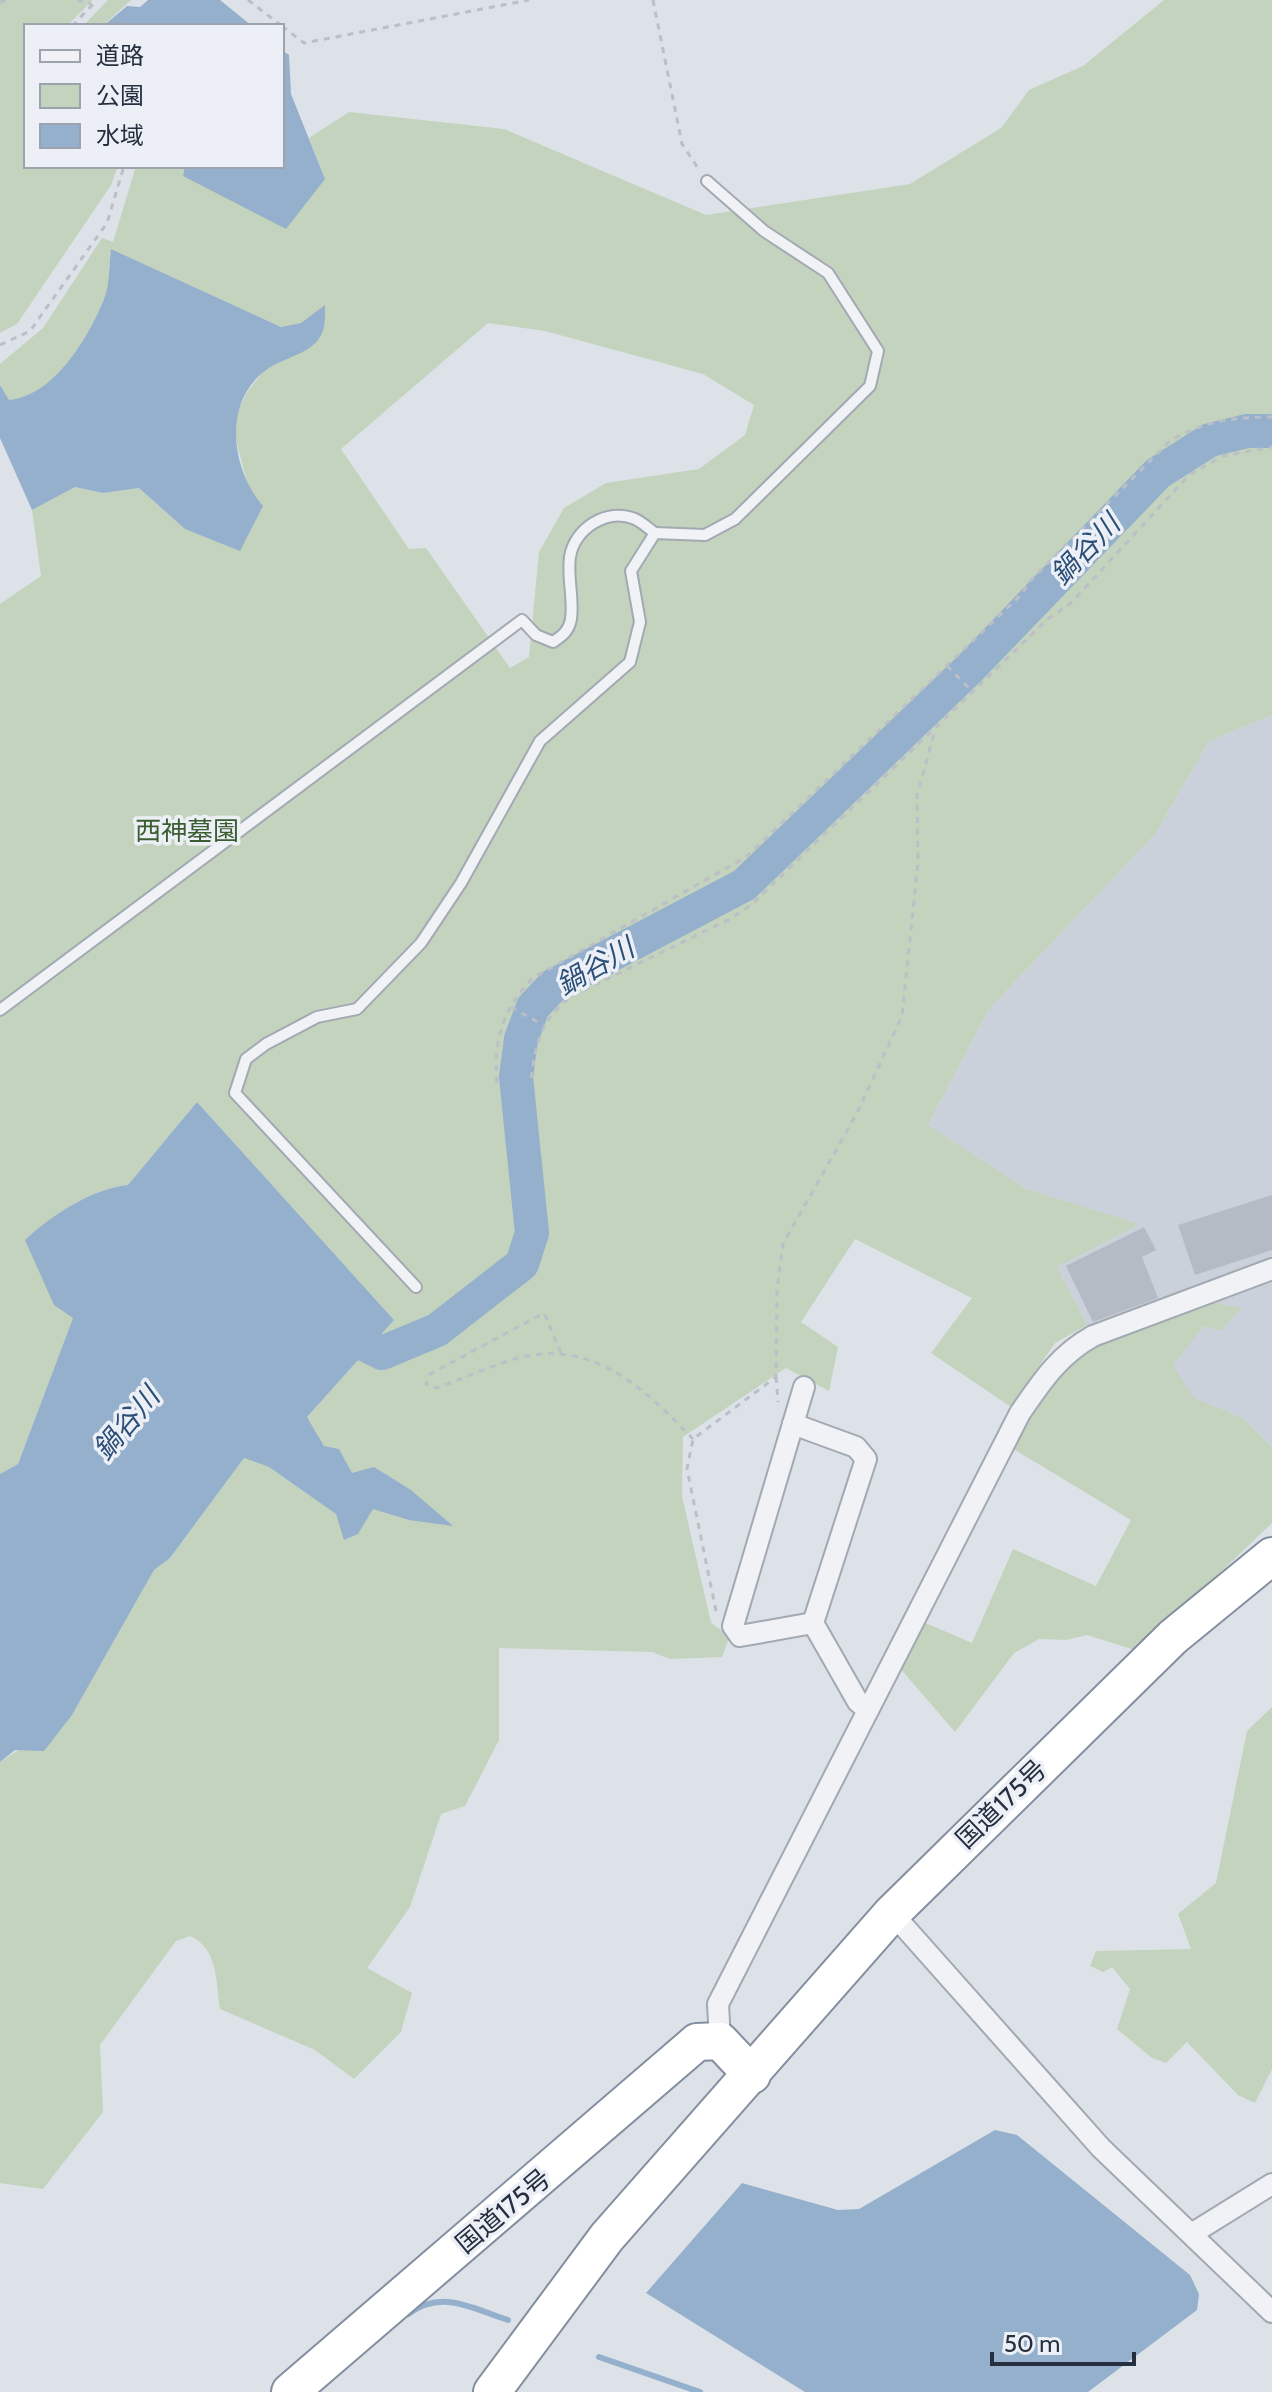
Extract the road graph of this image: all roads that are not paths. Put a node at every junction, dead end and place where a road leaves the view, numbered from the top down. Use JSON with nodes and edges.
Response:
{"nodes":[{"id":1,"x":707,"y":181,"type":"road end"},
{"id":2,"x":655,"y":533,"type":"junction"},
{"id":3,"x":0,"y":1010,"type":"edge"},
{"id":4,"x":1272,"y":1269,"type":"edge"},
{"id":5,"x":416,"y":1287,"type":"dead end"},
{"id":6,"x":804,"y":1387,"type":"dead end"},
{"id":7,"x":793,"y":1424,"type":"junction"},
{"id":8,"x":1272,"y":1556,"type":"edge"},
{"id":9,"x":813,"y":1623,"type":"junction"},
{"id":10,"x":868,"y":1710,"type":"junction"},
{"id":11,"x":892,"y":1913,"type":"junction"},
{"id":12,"x":720,"y":2041,"type":"junction"},
{"id":13,"x":752,"y":2075,"type":"junction"},
{"id":14,"x":1272,"y":2184,"type":"edge"},
{"id":15,"x":1193,"y":2233,"type":"junction"},
{"id":16,"x":1272,"y":2312,"type":"edge"},
{"id":17,"x":290,"y":2392,"type":"edge"},
{"id":18,"x":492,"y":2392,"type":"edge"}],
"edges":[{"from":1,"to":2,"type":"lane"},
{"from":2,"to":3,"type":"lane"},
{"from":2,"to":5,"type":"lane"},
{"from":4,"to":10,"type":"street"},
{"from":6,"to":7,"type":"street"},
{"from":7,"to":9,"type":"street"},
{"from":7,"to":9,"type":"street"},
{"from":8,"to":11,"type":"highway","name":"国道175号"},
{"from":9,"to":10,"type":"street"},
{"from":10,"to":12,"type":"street"},
{"from":11,"to":13,"type":"highway","name":"国道175号"},
{"from":11,"to":15,"type":"street"},
{"from":12,"to":13,"type":"highway"},
{"from":12,"to":17,"type":"highway","name":"国道175号"},
{"from":13,"to":18,"type":"highway","name":"国道175号"},
{"from":14,"to":15,"type":"street"},
{"from":15,"to":16,"type":"street"}]}
